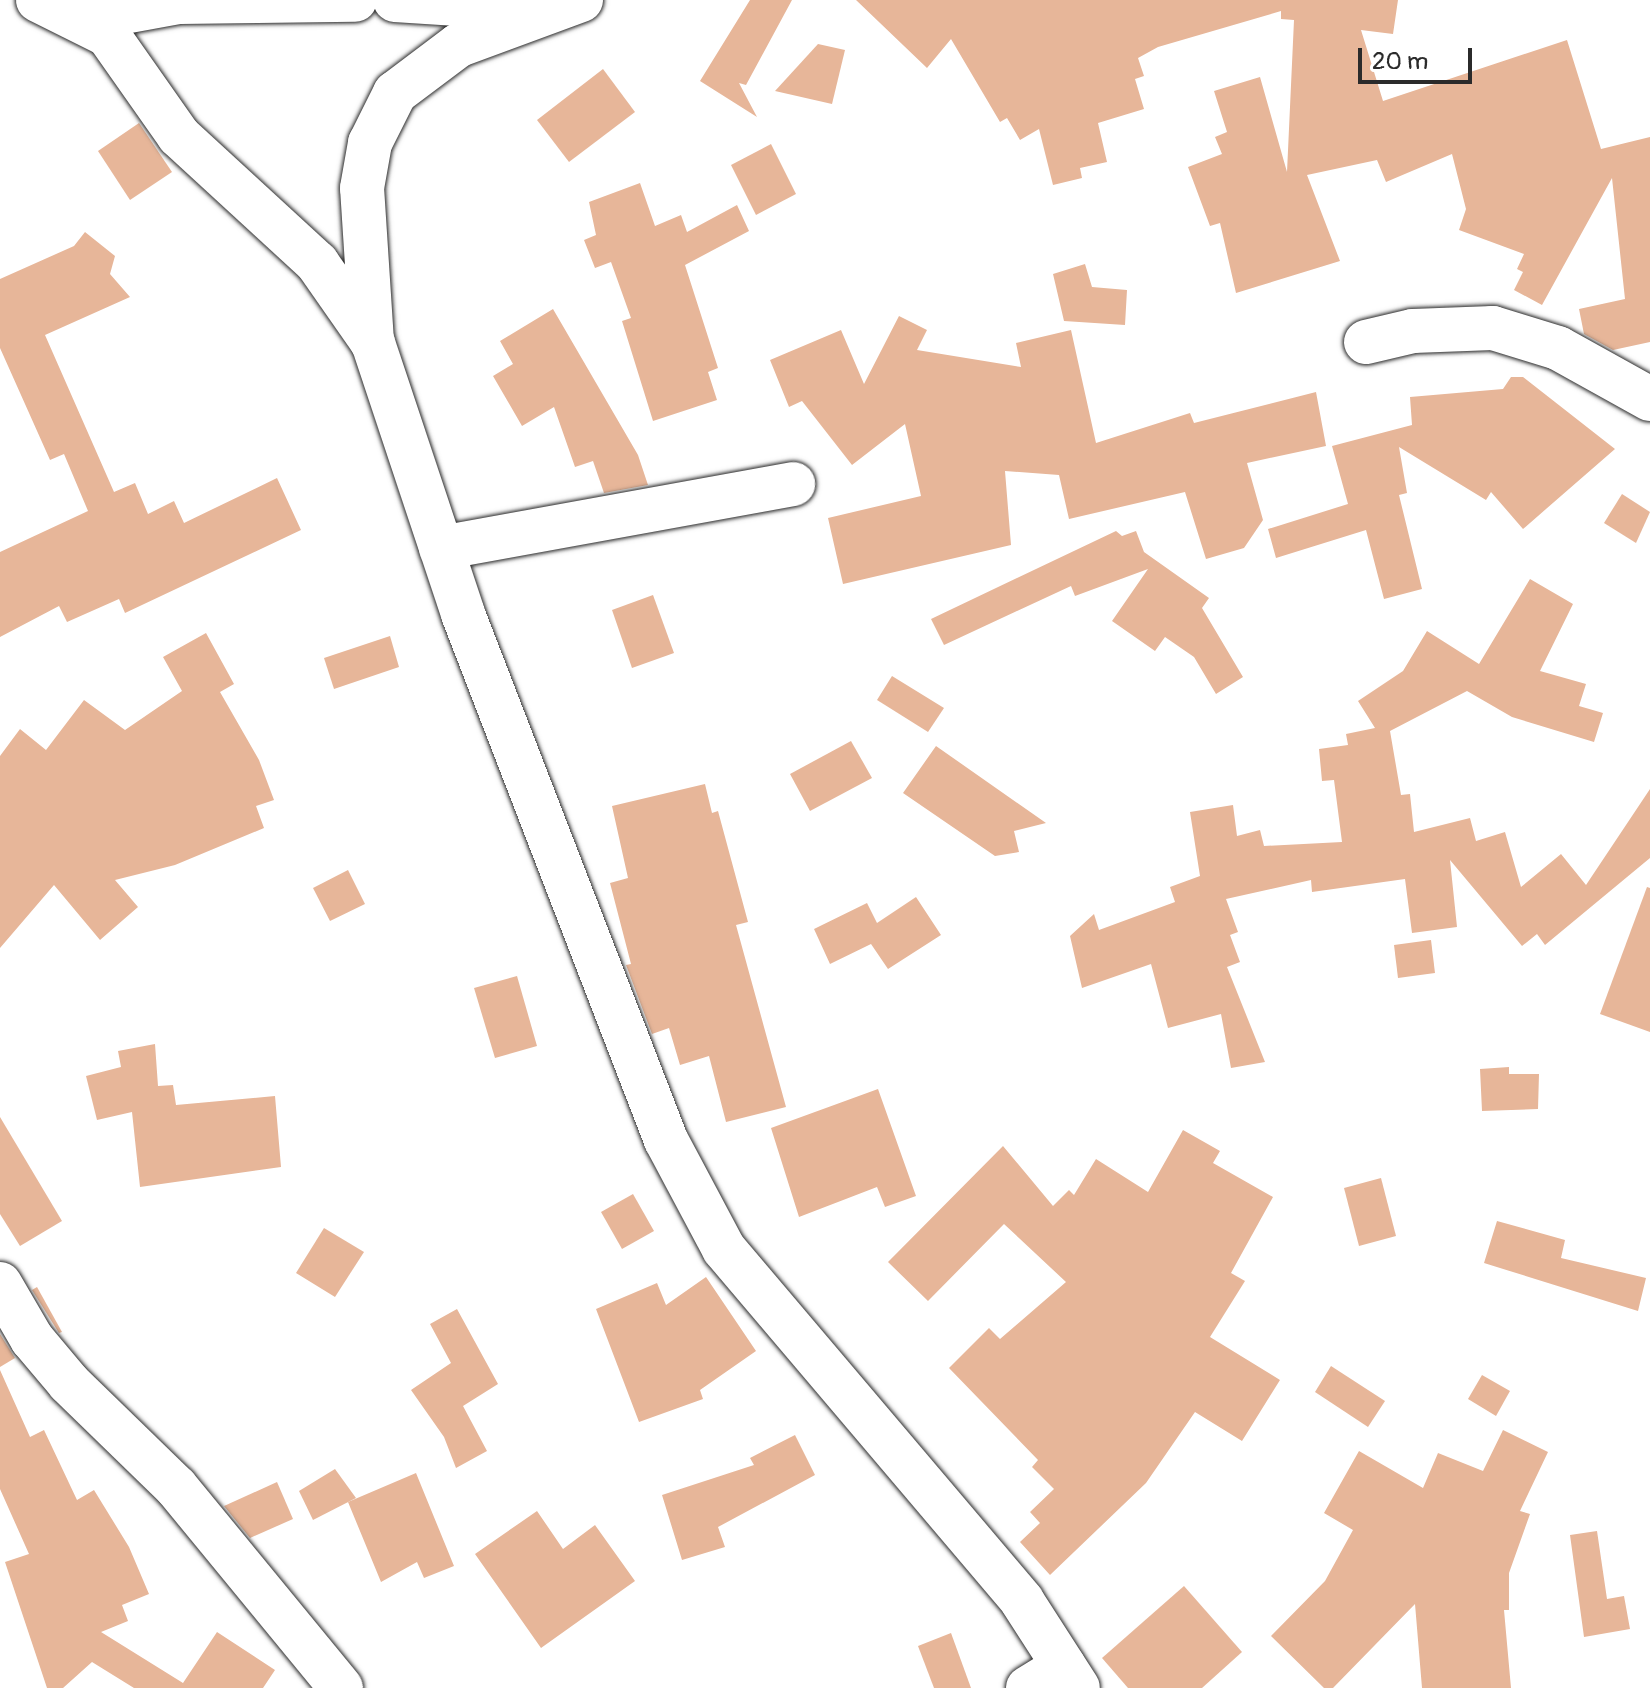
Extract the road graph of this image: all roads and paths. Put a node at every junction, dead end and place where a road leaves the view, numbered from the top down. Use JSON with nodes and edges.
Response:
{"nodes":[{"id":1,"x":38,"y":0,"type":"edge"},
{"id":2,"x":355,"y":0,"type":"edge"},
{"id":3,"x":395,"y":0,"type":"edge"},
{"id":4,"x":565,"y":5,"type":"edge"},
{"id":5,"x":85,"y":19,"type":"junction"},
{"id":6,"x":1366,"y":342,"type":"dead end"},
{"id":7,"x":373,"y":343,"type":"junction"},
{"id":8,"x":1650,"y":399,"type":"edge"},
{"id":9,"x":793,"y":484,"type":"dead end"},
{"id":10,"x":441,"y":548,"type":"junction"},
{"id":11,"x":0,"y":1284,"type":"edge"},
{"id":12,"x":1057,"y":1681,"type":"edge"},
{"id":13,"x":341,"y":1688,"type":"edge"}],
"edges":[{"from":1,"to":5,"type":"street"},
{"from":2,"to":5,"type":"street"},
{"from":3,"to":4,"type":"street"},
{"from":4,"to":7,"type":"street"},
{"from":5,"to":7,"type":"street"},
{"from":6,"to":8,"type":"street"},
{"from":7,"to":10,"type":"street"},
{"from":9,"to":10,"type":"street"},
{"from":10,"to":12,"type":"street"},
{"from":11,"to":13,"type":"street"}]}
